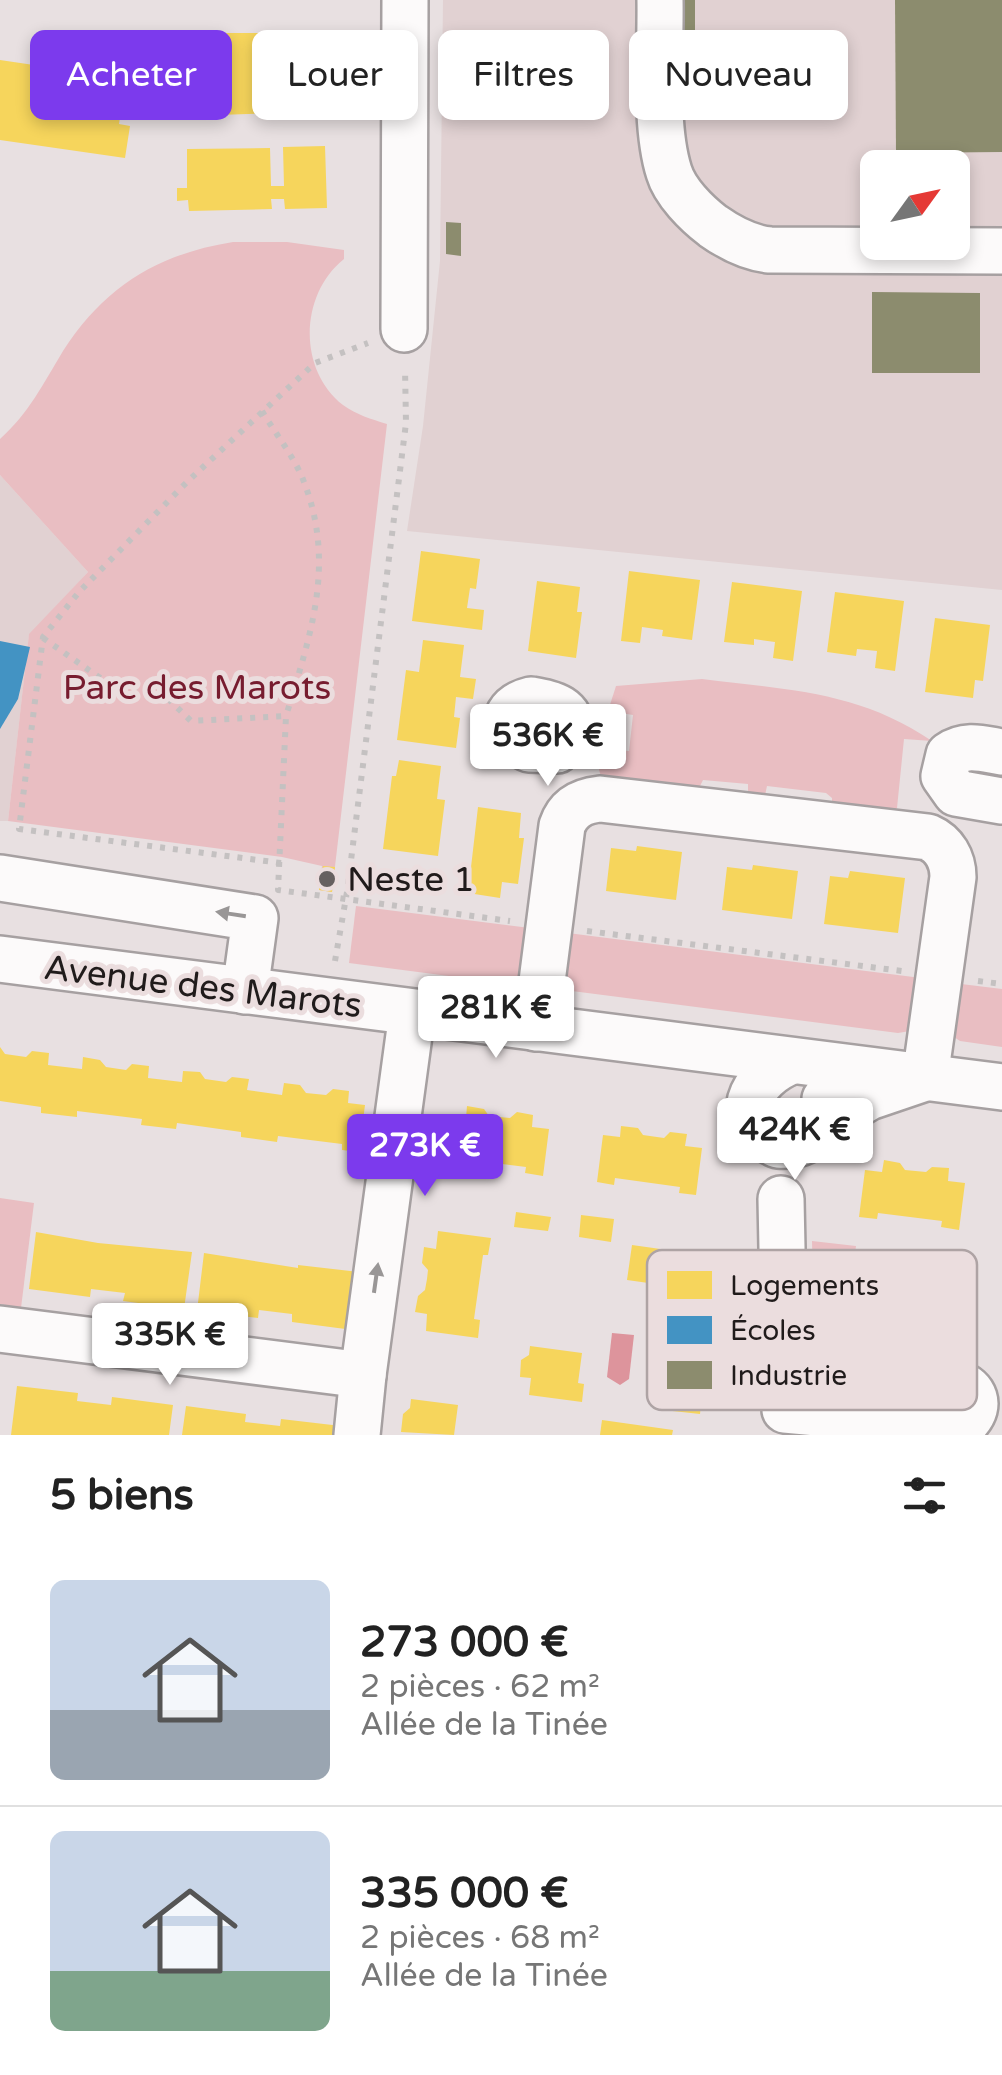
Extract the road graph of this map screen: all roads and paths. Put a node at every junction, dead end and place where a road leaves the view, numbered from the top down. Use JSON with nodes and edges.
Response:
{"nodes":[{"id":1,"x":405,"y":0,"type":"edge"},
{"id":2,"x":660,"y":0,"type":"edge"},
{"id":3,"x":1002,"y":252,"type":"edge"},
{"id":4,"x":404,"y":329,"type":"junction"},
{"id":5,"x":262,"y":412,"type":"junction"},
{"id":6,"x":43,"y":637,"type":"junction"},
{"id":7,"x":286,"y":716,"type":"junction"},
{"id":8,"x":557,"y":750,"type":"dead end"},
{"id":9,"x":1002,"y":752,"type":"edge"},
{"id":10,"x":984,"y":798,"type":"edge"},
{"id":11,"x":582,"y":803,"type":"junction"},
{"id":12,"x":939,"y":843,"type":"junction"},
{"id":13,"x":281,"y":863,"type":"junction"},
{"id":14,"x":0,"y":878,"type":"edge"},
{"id":15,"x":346,"y":899,"type":"junction"},
{"id":16,"x":549,"y":926,"type":"junction"},
{"id":17,"x":0,"y":959,"type":"edge"},
{"id":18,"x":941,"y":976,"type":"junction"},
{"id":19,"x":1002,"y":984,"type":"edge"},
{"id":20,"x":246,"y":991,"type":"junction"},
{"id":21,"x":331,"y":1002,"type":"junction"},
{"id":22,"x":412,"y":1013,"type":"junction"},
{"id":23,"x":536,"y":1028,"type":"junction"},
{"id":24,"x":662,"y":1044,"type":"junction"},
{"id":25,"x":796,"y":1061,"type":"junction"},
{"id":26,"x":925,"y":1078,"type":"junction"},
{"id":27,"x":1002,"y":1088,"type":"edge"},
{"id":28,"x":753,"y":1124,"type":"junction"},
{"id":29,"x":814,"y":1133,"type":"junction"},
{"id":30,"x":781,"y":1198,"type":"junction"},
{"id":31,"x":782,"y":1250,"type":"edge"},
{"id":32,"x":0,"y":1329,"type":"edge"},
{"id":33,"x":364,"y":1375,"type":"junction"},
{"id":34,"x":356,"y":1435,"type":"edge"}],
"edges":[{"from":1,"to":4,"type":"street"},
{"from":2,"to":3,"type":"street"},
{"from":4,"to":5,"type":"path"},
{"from":4,"to":15,"type":"path"},
{"from":5,"to":6,"type":"path"},
{"from":5,"to":7,"type":"path"},
{"from":6,"to":7,"type":"path"},
{"from":6,"to":13,"type":"path"},
{"from":7,"to":13,"type":"path"},
{"from":8,"to":11,"type":"street"},
{"from":9,"to":10,"type":"street"},
{"from":10,"to":12,"type":"street"},
{"from":11,"to":12,"type":"street"},
{"from":11,"to":16,"type":"street"},
{"from":12,"to":18,"type":"street"},
{"from":13,"to":15,"type":"path"},
{"from":20,"to":14,"type":"street","one_way":true},
{"from":15,"to":16,"type":"path"},
{"from":15,"to":21,"type":"path"},
{"from":16,"to":18,"type":"path"},
{"from":16,"to":23,"type":"street"},
{"from":17,"to":20,"type":"street","name":"Avenue des Marots"},
{"from":18,"to":19,"type":"path"},
{"from":18,"to":26,"type":"street"},
{"from":20,"to":21,"type":"street","name":"Avenue des Marots"},
{"from":21,"to":22,"type":"street","name":"Avenue des Marots"},
{"from":22,"to":23,"type":"street","name":"Avenue des Marots"},
{"from":33,"to":22,"type":"street","one_way":true},
{"from":23,"to":24,"type":"street","name":"Avenue des Marots"},
{"from":24,"to":25,"type":"street","name":"Avenue des Marots"},
{"from":24,"to":28,"type":"street"},
{"from":25,"to":26,"type":"street","name":"Avenue des Marots"},
{"from":25,"to":28,"type":"street"},
{"from":25,"to":29,"type":"street"},
{"from":26,"to":27,"type":"street","name":"Avenue des Marots"},
{"from":26,"to":29,"type":"street"},
{"from":28,"to":29,"type":"street"},
{"from":28,"to":30,"type":"street"},
{"from":29,"to":30,"type":"street"},
{"from":30,"to":31,"type":"street"},
{"from":32,"to":33,"type":"street"},
{"from":33,"to":34,"type":"street"}]}
